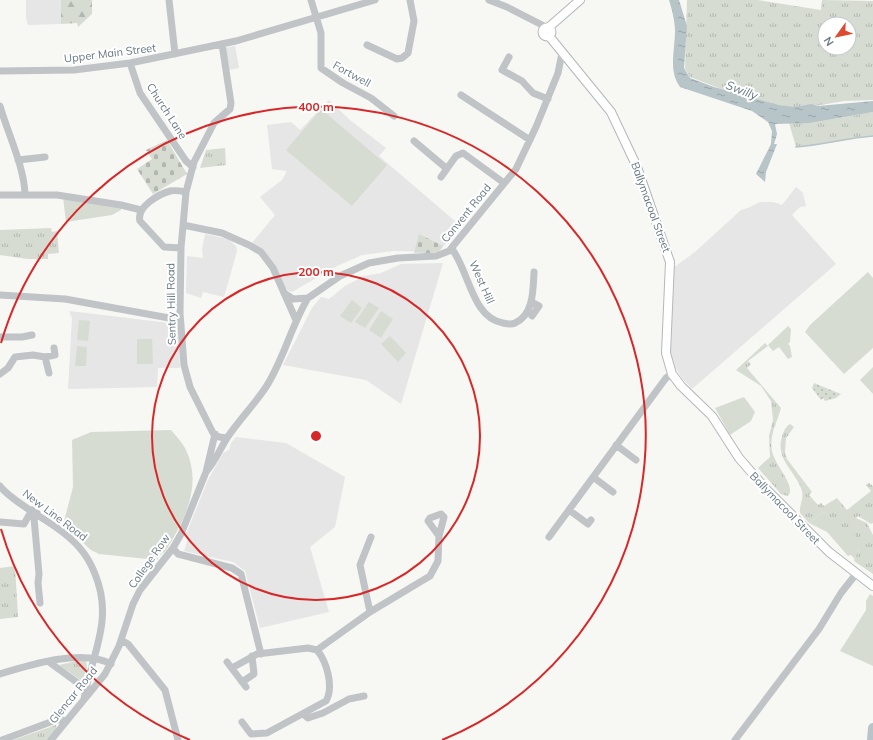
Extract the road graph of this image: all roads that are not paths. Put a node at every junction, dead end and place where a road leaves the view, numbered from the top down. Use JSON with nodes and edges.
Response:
{"nodes":[{"id":1,"x":169,"y":0,"type":"edge"},
{"id":2,"x":311,"y":0,"type":"edge"},
{"id":3,"x":375,"y":0,"type":"edge"},
{"id":4,"x":410,"y":0,"type":"edge"},
{"id":5,"x":488,"y":0,"type":"edge"},
{"id":6,"x":580,"y":0,"type":"edge"},
{"id":7,"x":315,"y":18,"type":"junction"},
{"id":8,"x":548,"y":30,"type":"junction"},
{"id":9,"x":222,"y":44,"type":"junction"},
{"id":10,"x":367,"y":46,"type":"dead end"},
{"id":11,"x":562,"y":53,"type":"junction"},
{"id":12,"x":175,"y":54,"type":"junction"},
{"id":13,"x":509,"y":57,"type":"dead end"},
{"id":14,"x":130,"y":63,"type":"junction"},
{"id":15,"x":570,"y":63,"type":"junction"},
{"id":16,"x":0,"y":71,"type":"edge"},
{"id":17,"x":558,"y":73,"type":"junction"},
{"id":18,"x":461,"y":95,"type":"dead end"},
{"id":19,"x":548,"y":99,"type":"junction"},
{"id":20,"x":0,"y":106,"type":"edge"},
{"id":21,"x":394,"y":116,"type":"dead end"},
{"id":22,"x":530,"y":140,"type":"junction"},
{"id":23,"x":414,"y":141,"type":"dead end"},
{"id":24,"x":45,"y":156,"type":"dead end"},
{"id":25,"x":18,"y":160,"type":"junction"},
{"id":26,"x":193,"y":167,"type":"junction"},
{"id":27,"x":446,"y":168,"type":"junction"},
{"id":28,"x":441,"y":177,"type":"dead end"},
{"id":29,"x":504,"y":184,"type":"junction"},
{"id":30,"x":186,"y":192,"type":"junction"},
{"id":31,"x":25,"y":194,"type":"junction"},
{"id":32,"x":0,"y":195,"type":"edge"},
{"id":33,"x":141,"y":210,"type":"junction"},
{"id":34,"x":183,"y":225,"type":"junction"},
{"id":35,"x":181,"y":248,"type":"junction"},
{"id":36,"x":452,"y":249,"type":"junction"},
{"id":37,"x":534,"y":272,"type":"dead end"},
{"id":38,"x":284,"y":293,"type":"junction"},
{"id":39,"x":0,"y":295,"type":"edge"},
{"id":40,"x":308,"y":298,"type":"junction"},
{"id":41,"x":531,"y":302,"type":"junction"},
{"id":42,"x":532,"y":316,"type":"dead end"},
{"id":43,"x":180,"y":320,"type":"junction"},
{"id":44,"x":296,"y":320,"type":"junction"},
{"id":45,"x":32,"y":334,"type":"dead end"},
{"id":46,"x":0,"y":337,"type":"edge"},
{"id":47,"x":54,"y":348,"type":"dead end"},
{"id":48,"x":45,"y":357,"type":"junction"},
{"id":49,"x":49,"y":372,"type":"dead end"},
{"id":50,"x":0,"y":374,"type":"edge"},
{"id":51,"x":672,"y":374,"type":"junction"},
{"id":52,"x":215,"y":434,"type":"junction"},
{"id":53,"x":227,"y":438,"type":"junction"},
{"id":54,"x":616,"y":445,"type":"junction"},
{"id":55,"x":636,"y":460,"type":"dead end"},
{"id":56,"x":206,"y":472,"type":"junction"},
{"id":57,"x":593,"y":477,"type":"junction"},
{"id":58,"x":1,"y":491,"type":"edge"},
{"id":59,"x":613,"y":492,"type":"dead end"},
{"id":60,"x":569,"y":510,"type":"junction"},
{"id":61,"x":34,"y":512,"type":"junction"},
{"id":62,"x":591,"y":520,"type":"dead end"},
{"id":63,"x":0,"y":522,"type":"edge"},
{"id":64,"x":439,"y":536,"type":"dead end"},
{"id":65,"x":371,"y":537,"type":"dead end"},
{"id":66,"x":549,"y":537,"type":"dead end"},
{"id":67,"x":173,"y":548,"type":"junction"},
{"id":68,"x":856,"y":574,"type":"junction"},
{"id":69,"x":873,"y":586,"type":"edge"},
{"id":70,"x":40,"y":603,"type":"dead end"},
{"id":71,"x":370,"y":612,"type":"junction"},
{"id":72,"x":121,"y":640,"type":"junction"},
{"id":73,"x":317,"y":650,"type":"junction"},
{"id":74,"x":261,"y":654,"type":"junction"},
{"id":75,"x":252,"y":656,"type":"junction"},
{"id":76,"x":94,"y":658,"type":"junction"},
{"id":77,"x":49,"y":662,"type":"junction"},
{"id":78,"x":111,"y":664,"type":"junction"},
{"id":79,"x":0,"y":674,"type":"edge"},
{"id":80,"x":88,"y":681,"type":"junction"},
{"id":81,"x":97,"y":685,"type":"junction"},
{"id":82,"x":84,"y":687,"type":"junction"},
{"id":83,"x":364,"y":696,"type":"dead end"},
{"id":84,"x":84,"y":699,"type":"junction"},
{"id":85,"x":303,"y":714,"type":"junction"},
{"id":86,"x":66,"y":722,"type":"junction"},
{"id":87,"x":242,"y":722,"type":"dead end"},
{"id":88,"x":2,"y":740,"type":"edge"},
{"id":89,"x":51,"y":740,"type":"edge"},
{"id":90,"x":178,"y":740,"type":"edge"},
{"id":91,"x":735,"y":740,"type":"edge"}],
"edges":[{"from":1,"to":12,"type":"street"},
{"from":2,"to":7,"type":"street"},
{"from":3,"to":7,"type":"street","name":"Upper Main Street"},
{"from":4,"to":10,"type":"street"},
{"from":5,"to":8,"type":"street"},
{"from":6,"to":8,"type":"main road"},
{"from":7,"to":9,"type":"street","name":"Upper Main Street"},
{"from":7,"to":21,"type":"street","name":"Fortwell"},
{"from":8,"to":11,"type":"main road","name":"Ballymacool Street"},
{"from":9,"to":12,"type":"street","name":"Upper Main Street"},
{"from":9,"to":26,"type":"street","name":"Sentry Hill Road"},
{"from":11,"to":15,"type":"main road","name":"Ballymacool Street"},
{"from":11,"to":17,"type":"street","name":"Convent Road"},
{"from":12,"to":14,"type":"street","name":"Upper Main Street"},
{"from":13,"to":19,"type":"street"},
{"from":14,"to":16,"type":"street","name":"Upper Main Street"},
{"from":14,"to":26,"type":"street","name":"Church Lane"},
{"from":15,"to":17,"type":"street"},
{"from":15,"to":51,"type":"main road","name":"Ballymacool Street"},
{"from":17,"to":19,"type":"street","name":"Convent Road"},
{"from":18,"to":22,"type":"street"},
{"from":19,"to":22,"type":"street","name":"Convent Road"},
{"from":20,"to":25,"type":"street"},
{"from":22,"to":29,"type":"street","name":"Convent Road"},
{"from":23,"to":27,"type":"street"},
{"from":24,"to":25,"type":"street"},
{"from":25,"to":31,"type":"street"},
{"from":26,"to":30,"type":"street","name":"Sentry Hill Road"},
{"from":27,"to":28,"type":"street"},
{"from":27,"to":29,"type":"street"},
{"from":29,"to":36,"type":"street","name":"Convent Road"},
{"from":30,"to":33,"type":"street"},
{"from":30,"to":34,"type":"street","name":"Sentry Hill Road"},
{"from":31,"to":32,"type":"street"},
{"from":31,"to":33,"type":"street"},
{"from":33,"to":35,"type":"street"},
{"from":34,"to":35,"type":"street","name":"Sentry Hill Road"},
{"from":34,"to":38,"type":"street"},
{"from":35,"to":43,"type":"street","name":"Sentry Hill Road"},
{"from":36,"to":40,"type":"street","name":"Convent Road"},
{"from":36,"to":41,"type":"street","name":"West Hill"},
{"from":37,"to":41,"type":"street","name":"West Hill"},
{"from":38,"to":40,"type":"street"},
{"from":38,"to":44,"type":"street"},
{"from":39,"to":43,"type":"street"},
{"from":40,"to":44,"type":"street","name":"College Row"},
{"from":41,"to":42,"type":"street","name":"West Hill"},
{"from":43,"to":52,"type":"street","name":"Sentry Hill Road"},
{"from":44,"to":53,"type":"street","name":"College Row"},
{"from":45,"to":46,"type":"street"},
{"from":47,"to":48,"type":"street"},
{"from":48,"to":49,"type":"street"},
{"from":48,"to":50,"type":"street"},
{"from":51,"to":54,"type":"street"},
{"from":51,"to":68,"type":"main road","name":"Ballymacool Street"},
{"from":52,"to":53,"type":"street"},
{"from":52,"to":56,"type":"street","name":"College Row"},
{"from":53,"to":56,"type":"street","name":"College Row"},
{"from":54,"to":55,"type":"street"},
{"from":54,"to":57,"type":"street"},
{"from":56,"to":67,"type":"street","name":"College Row"},
{"from":57,"to":59,"type":"street"},
{"from":57,"to":60,"type":"street"},
{"from":58,"to":61,"type":"street","name":"New Line Road"},
{"from":60,"to":62,"type":"street"},
{"from":60,"to":66,"type":"street"},
{"from":61,"to":63,"type":"street"},
{"from":61,"to":70,"type":"street"},
{"from":61,"to":76,"type":"street","name":"New Line Road"},
{"from":64,"to":71,"type":"street"},
{"from":65,"to":71,"type":"street"},
{"from":67,"to":72,"type":"street","name":"College Row"},
{"from":67,"to":74,"type":"street"},
{"from":68,"to":69,"type":"main road","name":"Ballymacool Street"},
{"from":68,"to":91,"type":"street"},
{"from":71,"to":73,"type":"street"},
{"from":72,"to":78,"type":"street","name":"College Row"},
{"from":72,"to":90,"type":"street"},
{"from":73,"to":74,"type":"street"},
{"from":73,"to":85,"type":"street"},
{"from":74,"to":75,"type":"street"},
{"from":75,"to":75,"type":"street"},
{"from":76,"to":77,"type":"street"},
{"from":76,"to":78,"type":"street"},
{"from":76,"to":80,"type":"street","name":"New Line Road"},
{"from":77,"to":79,"type":"street"},
{"from":77,"to":82,"type":"street"},
{"from":78,"to":81,"type":"street","name":"Glencar Road"},
{"from":80,"to":81,"type":"street"},
{"from":80,"to":82,"type":"street","name":"New Line Road"},
{"from":81,"to":84,"type":"street","name":"Glencar Road"},
{"from":82,"to":84,"type":"street","name":"New Line Road"},
{"from":83,"to":85,"type":"street"},
{"from":84,"to":86,"type":"street","name":"Glencar Road"},
{"from":85,"to":87,"type":"street"},
{"from":86,"to":88,"type":"street"},
{"from":86,"to":89,"type":"street","name":"Glencar Road"}]}
